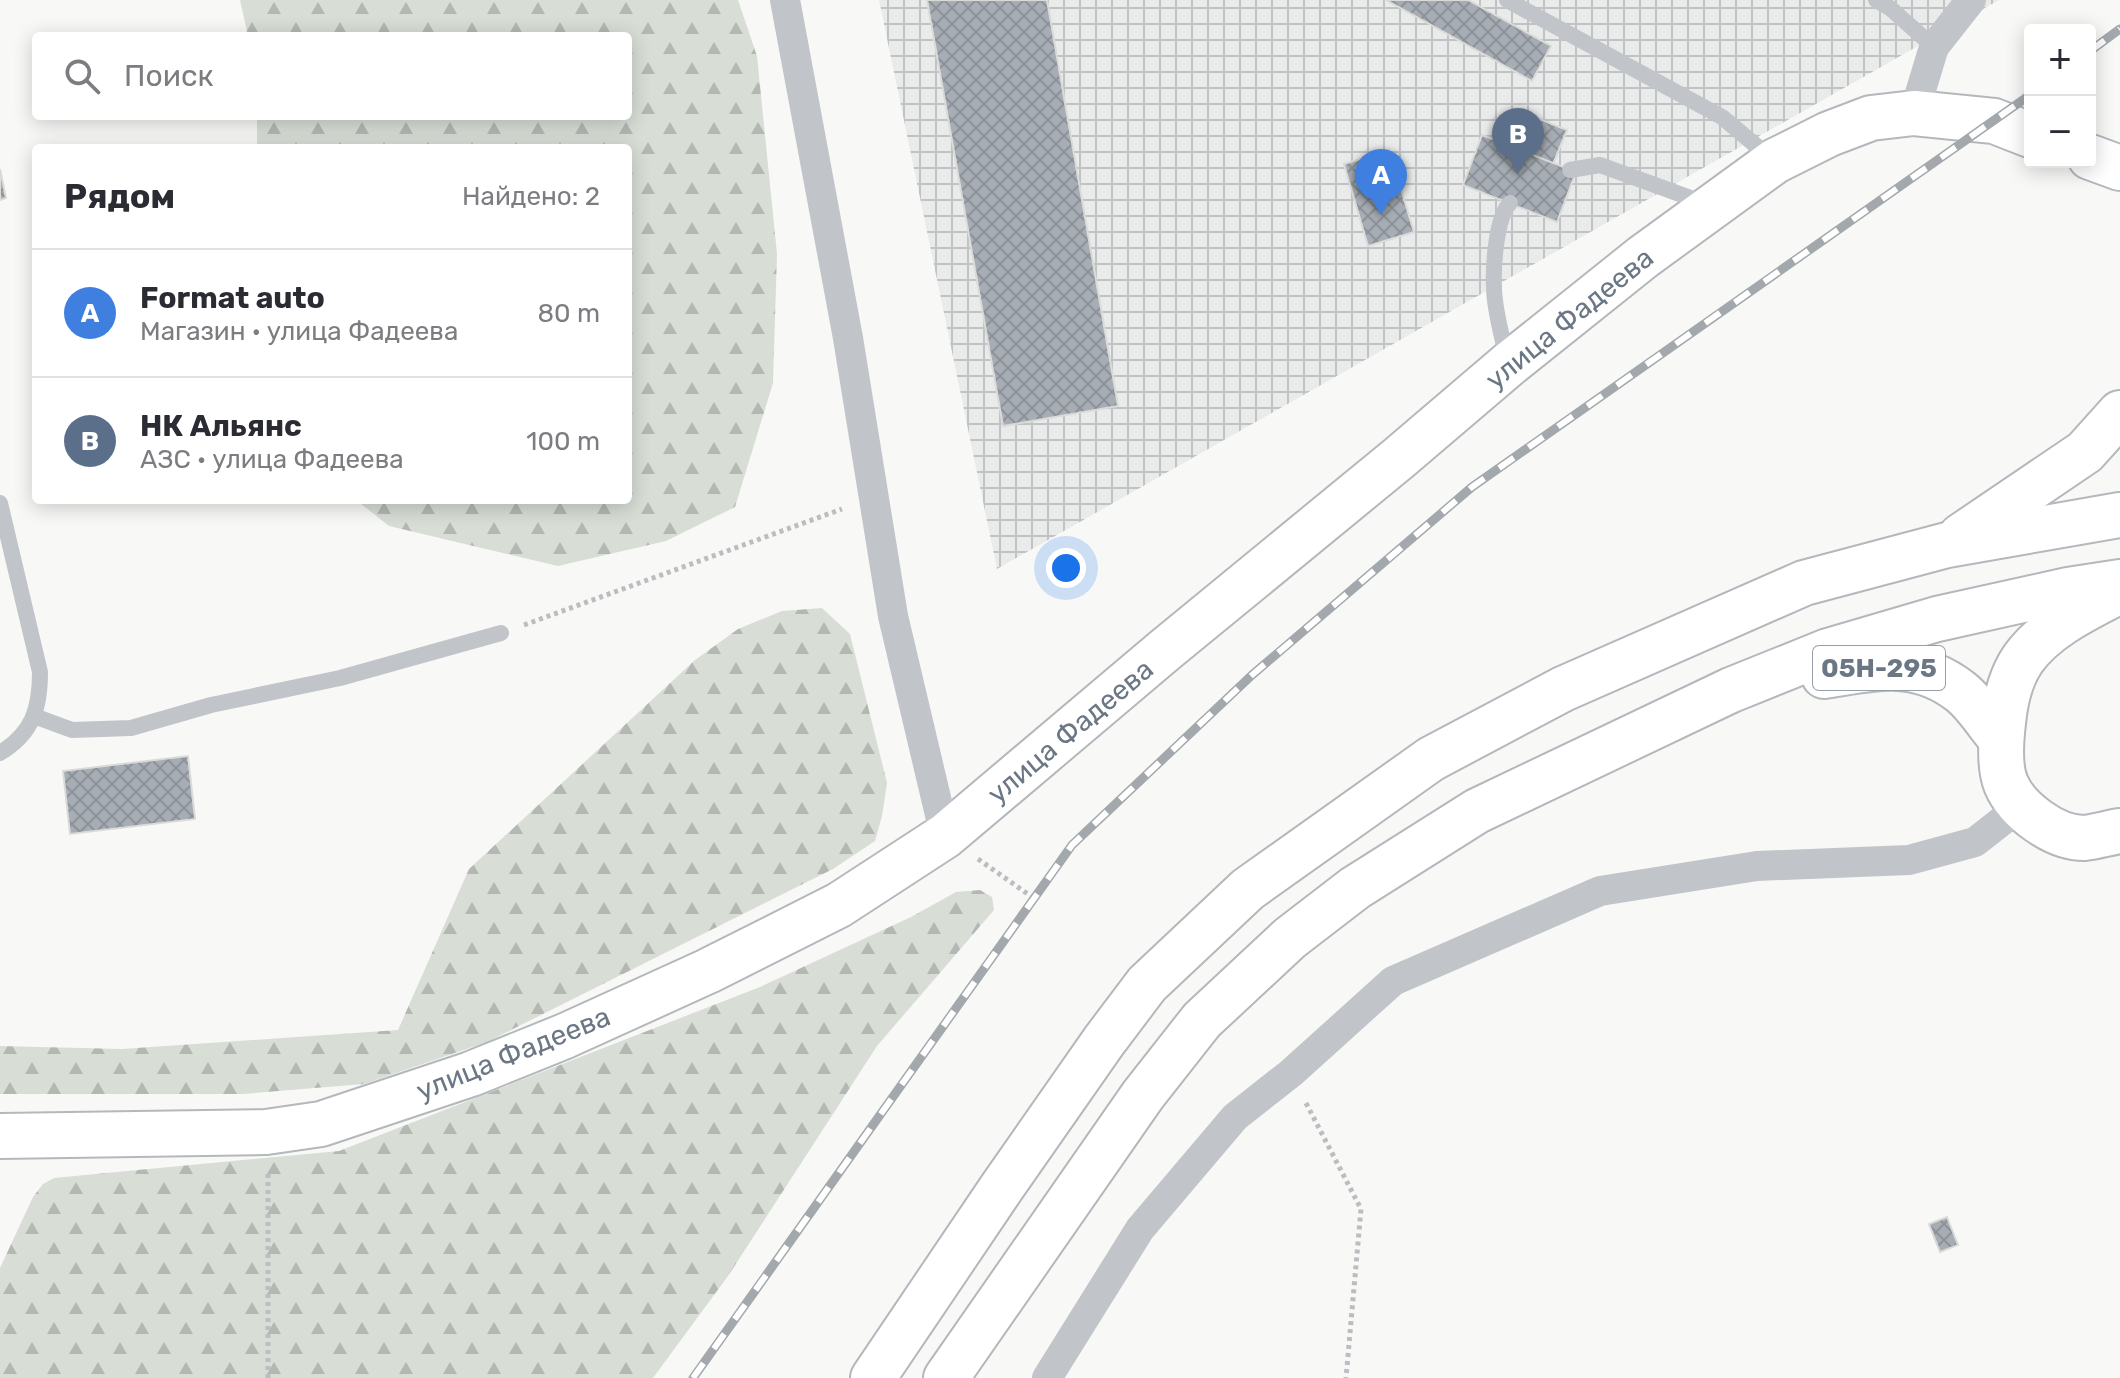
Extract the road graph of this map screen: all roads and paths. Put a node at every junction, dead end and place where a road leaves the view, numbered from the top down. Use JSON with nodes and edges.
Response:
{"nodes":[{"id":1,"x":785,"y":0,"type":"edge"},
{"id":2,"x":1507,"y":0,"type":"edge"},
{"id":3,"x":1876,"y":0,"type":"edge"},
{"id":4,"x":1971,"y":0,"type":"edge"},
{"id":5,"x":1934,"y":47,"type":"junction"},
{"id":6,"x":1914,"y":113,"type":"junction"},
{"id":7,"x":2024,"y":133,"type":"edge"},
{"id":8,"x":2096,"y":159,"type":"edge"},
{"id":9,"x":1775,"y":161,"type":"junction"},
{"id":10,"x":2120,"y":168,"type":"edge"},
{"id":11,"x":1570,"y":170,"type":"dead end"},
{"id":12,"x":1510,"y":203,"type":"dead end"},
{"id":13,"x":1712,"y":206,"type":"junction"},
{"id":14,"x":1508,"y":365,"type":"junction"},
{"id":15,"x":2120,"y":413,"type":"edge"},
{"id":16,"x":874,"y":498,"type":"junction"},
{"id":17,"x":0,"y":503,"type":"edge"},
{"id":18,"x":2120,"y":515,"type":"edge"},
{"id":19,"x":1947,"y":545,"type":"junction"},
{"id":20,"x":2120,"y":582,"type":"edge"},
{"id":21,"x":2120,"y":591,"type":"edge"},
{"id":22,"x":501,"y":633,"type":"joint"},
{"id":23,"x":1731,"y":690,"type":"junction"},
{"id":24,"x":34,"y":716,"type":"junction"},
{"id":25,"x":2001,"y":739,"type":"junction"},
{"id":26,"x":0,"y":753,"type":"edge"},
{"id":27,"x":2021,"y":806,"type":"junction"},
{"id":28,"x":2120,"y":831,"type":"edge"},
{"id":29,"x":945,"y":836,"type":"junction"},
{"id":30,"x":1032,"y":897,"type":"dead end"},
{"id":31,"x":1291,"y":1073,"type":"junction"},
{"id":32,"x":266,"y":1132,"type":"junction"},
{"id":33,"x":0,"y":1136,"type":"edge"},
{"id":34,"x":268,"y":1378,"type":"edge"},
{"id":35,"x":873,"y":1378,"type":"edge"},
{"id":36,"x":946,"y":1378,"type":"edge"},
{"id":37,"x":1047,"y":1378,"type":"edge"},
{"id":38,"x":1346,"y":1378,"type":"edge"}],
"edges":[{"from":1,"to":16,"type":"street"},
{"from":2,"to":9,"type":"lane"},
{"from":3,"to":5,"type":"lane"},
{"from":4,"to":5,"type":"street"},
{"from":5,"to":6,"type":"street"},
{"from":6,"to":7,"type":"main road","name":"улица Фадеева"},
{"from":6,"to":9,"type":"main road","name":"улица Фадеева"},
{"from":8,"to":10,"type":"main road"},
{"from":9,"to":13,"type":"main road","name":"улица Фадеева"},
{"from":11,"to":13,"type":"lane"},
{"from":12,"to":14,"type":"lane"},
{"from":13,"to":14,"type":"main road","name":"улица Фадеева"},
{"from":14,"to":29,"type":"main road","name":"улица Фадеева"},
{"from":15,"to":19,"type":"main road"},
{"from":16,"to":22,"type":"path"},
{"from":16,"to":29,"type":"street"},
{"from":17,"to":24,"type":"lane"},
{"from":18,"to":19,"type":"main road"},
{"from":19,"to":35,"type":"main road"},
{"from":20,"to":23,"type":"main road"},
{"from":21,"to":25,"type":"main road"},
{"from":22,"to":24,"type":"lane"},
{"from":23,"to":25,"type":"main road","number":"05Н-295"},
{"from":23,"to":36,"type":"main road"},
{"from":24,"to":26,"type":"lane"},
{"from":25,"to":27,"type":"main road"},
{"from":27,"to":28,"type":"main road"},
{"from":27,"to":31,"type":"street"},
{"from":29,"to":30,"type":"path"},
{"from":29,"to":32,"type":"main road","name":"улица Фадеева"},
{"from":31,"to":37,"type":"street"},
{"from":31,"to":38,"type":"path"},
{"from":32,"to":33,"type":"main road","name":"улица Фадеева"},
{"from":32,"to":34,"type":"path"}]}
